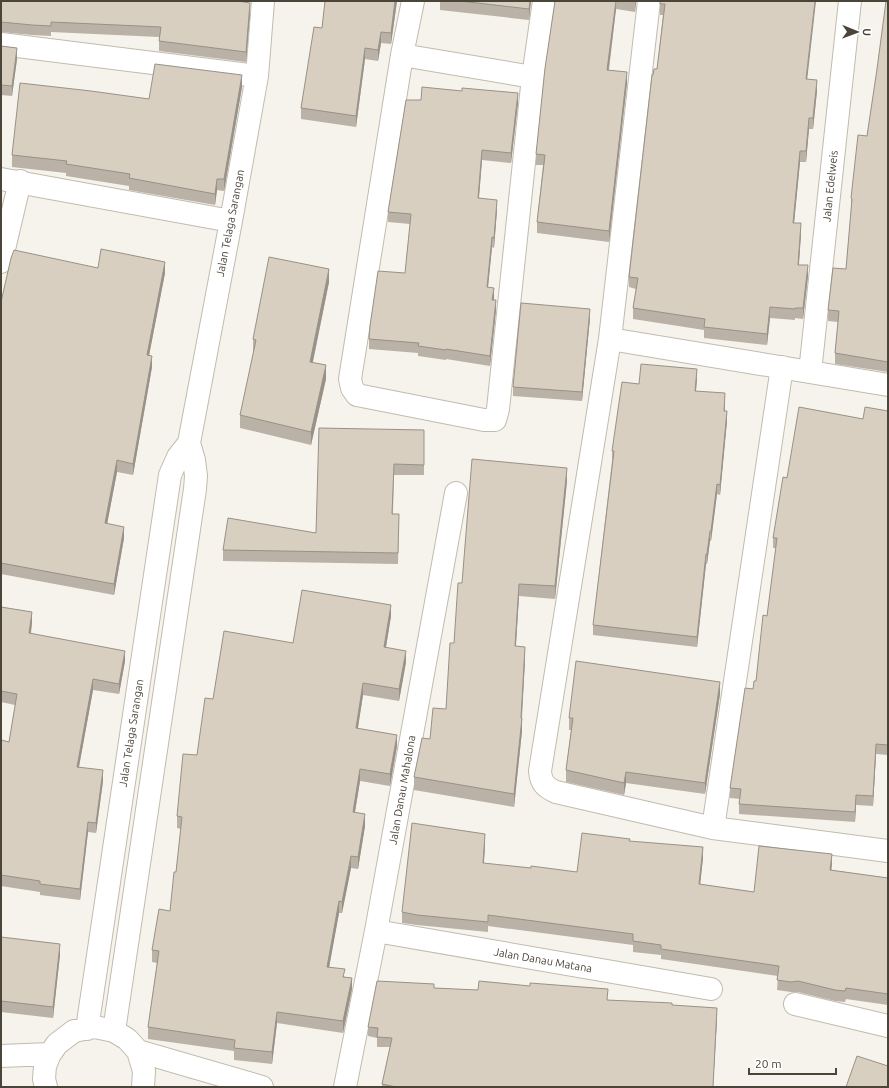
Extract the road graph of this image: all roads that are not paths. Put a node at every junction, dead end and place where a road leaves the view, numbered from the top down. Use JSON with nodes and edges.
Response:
{"nodes":[{"id":1,"x":263,"y":1,"type":"edge"},
{"id":2,"x":413,"y":1,"type":"edge"},
{"id":3,"x":544,"y":1,"type":"edge"},
{"id":4,"x":649,"y":1,"type":"edge"},
{"id":5,"x":850,"y":1,"type":"edge"},
{"id":6,"x":1,"y":44,"type":"edge"},
{"id":7,"x":402,"y":55,"type":"junction"},
{"id":8,"x":257,"y":76,"type":"junction"},
{"id":9,"x":533,"y":77,"type":"junction"},
{"id":10,"x":10,"y":180,"type":"edge"},
{"id":11,"x":231,"y":221,"type":"junction"},
{"id":12,"x":1,"y":262,"type":"edge"},
{"id":13,"x":610,"y":339,"type":"junction"},
{"id":14,"x":782,"y":367,"type":"junction"},
{"id":15,"x":810,"y":372,"type":"junction"},
{"id":16,"x":888,"y":385,"type":"edge"},
{"id":17,"x":188,"y":443,"type":"junction"},
{"id":18,"x":456,"y":493,"type":"dead end"},
{"id":19,"x":713,"y":828,"type":"junction"},
{"id":20,"x":887,"y":846,"type":"edge"},
{"id":21,"x":376,"y":931,"type":"junction"},
{"id":22,"x":711,"y":989,"type":"dead end"},
{"id":23,"x":795,"y":1004,"type":"dead end"},
{"id":24,"x":888,"y":1026,"type":"edge"},
{"id":25,"x":87,"y":1029,"type":"junction"},
{"id":26,"x":114,"y":1031,"type":"junction"},
{"id":27,"x":138,"y":1051,"type":"junction"},
{"id":28,"x":50,"y":1054,"type":"junction"},
{"id":29,"x":1,"y":1056,"type":"edge"},
{"id":30,"x":46,"y":1087,"type":"edge"},
{"id":31,"x":143,"y":1087,"type":"edge"},
{"id":32,"x":262,"y":1087,"type":"edge"},
{"id":33,"x":345,"y":1087,"type":"edge"}],
"edges":[{"from":1,"to":8,"type":"street","name":"Jalan Telaga Sarangan"},
{"from":2,"to":7,"type":"street"},
{"from":3,"to":9,"type":"street"},
{"from":4,"to":13,"type":"street"},
{"from":5,"to":15,"type":"street","name":"Jalan Edelweis"},
{"from":6,"to":8,"type":"street"},
{"from":7,"to":9,"type":"street"},
{"from":7,"to":9,"type":"street"},
{"from":8,"to":11,"type":"street","name":"Jalan Telaga Sarangan"},
{"from":10,"to":11,"type":"street"},
{"from":10,"to":12,"type":"street"},
{"from":11,"to":17,"type":"street","name":"Jalan Telaga Sarangan"},
{"from":13,"to":14,"type":"street"},
{"from":13,"to":19,"type":"street"},
{"from":14,"to":15,"type":"street"},
{"from":14,"to":19,"type":"street"},
{"from":15,"to":16,"type":"street"},
{"from":17,"to":25,"type":"street","name":"Jalan Telaga Sarangan"},
{"from":17,"to":26,"type":"street","name":"Jalan Telaga Sarangan"},
{"from":18,"to":21,"type":"street","name":"Jalan Danau Mahalona"},
{"from":19,"to":20,"type":"street"},
{"from":21,"to":22,"type":"street","name":"Jalan Danau Matana"},
{"from":21,"to":33,"type":"street","name":"Jalan Danau Mahalona"},
{"from":23,"to":24,"type":"street"},
{"from":25,"to":26,"type":"street"},
{"from":25,"to":28,"type":"street"},
{"from":26,"to":27,"type":"street"},
{"from":27,"to":31,"type":"street"},
{"from":27,"to":32,"type":"street"},
{"from":28,"to":29,"type":"street"},
{"from":28,"to":30,"type":"street"}]}
